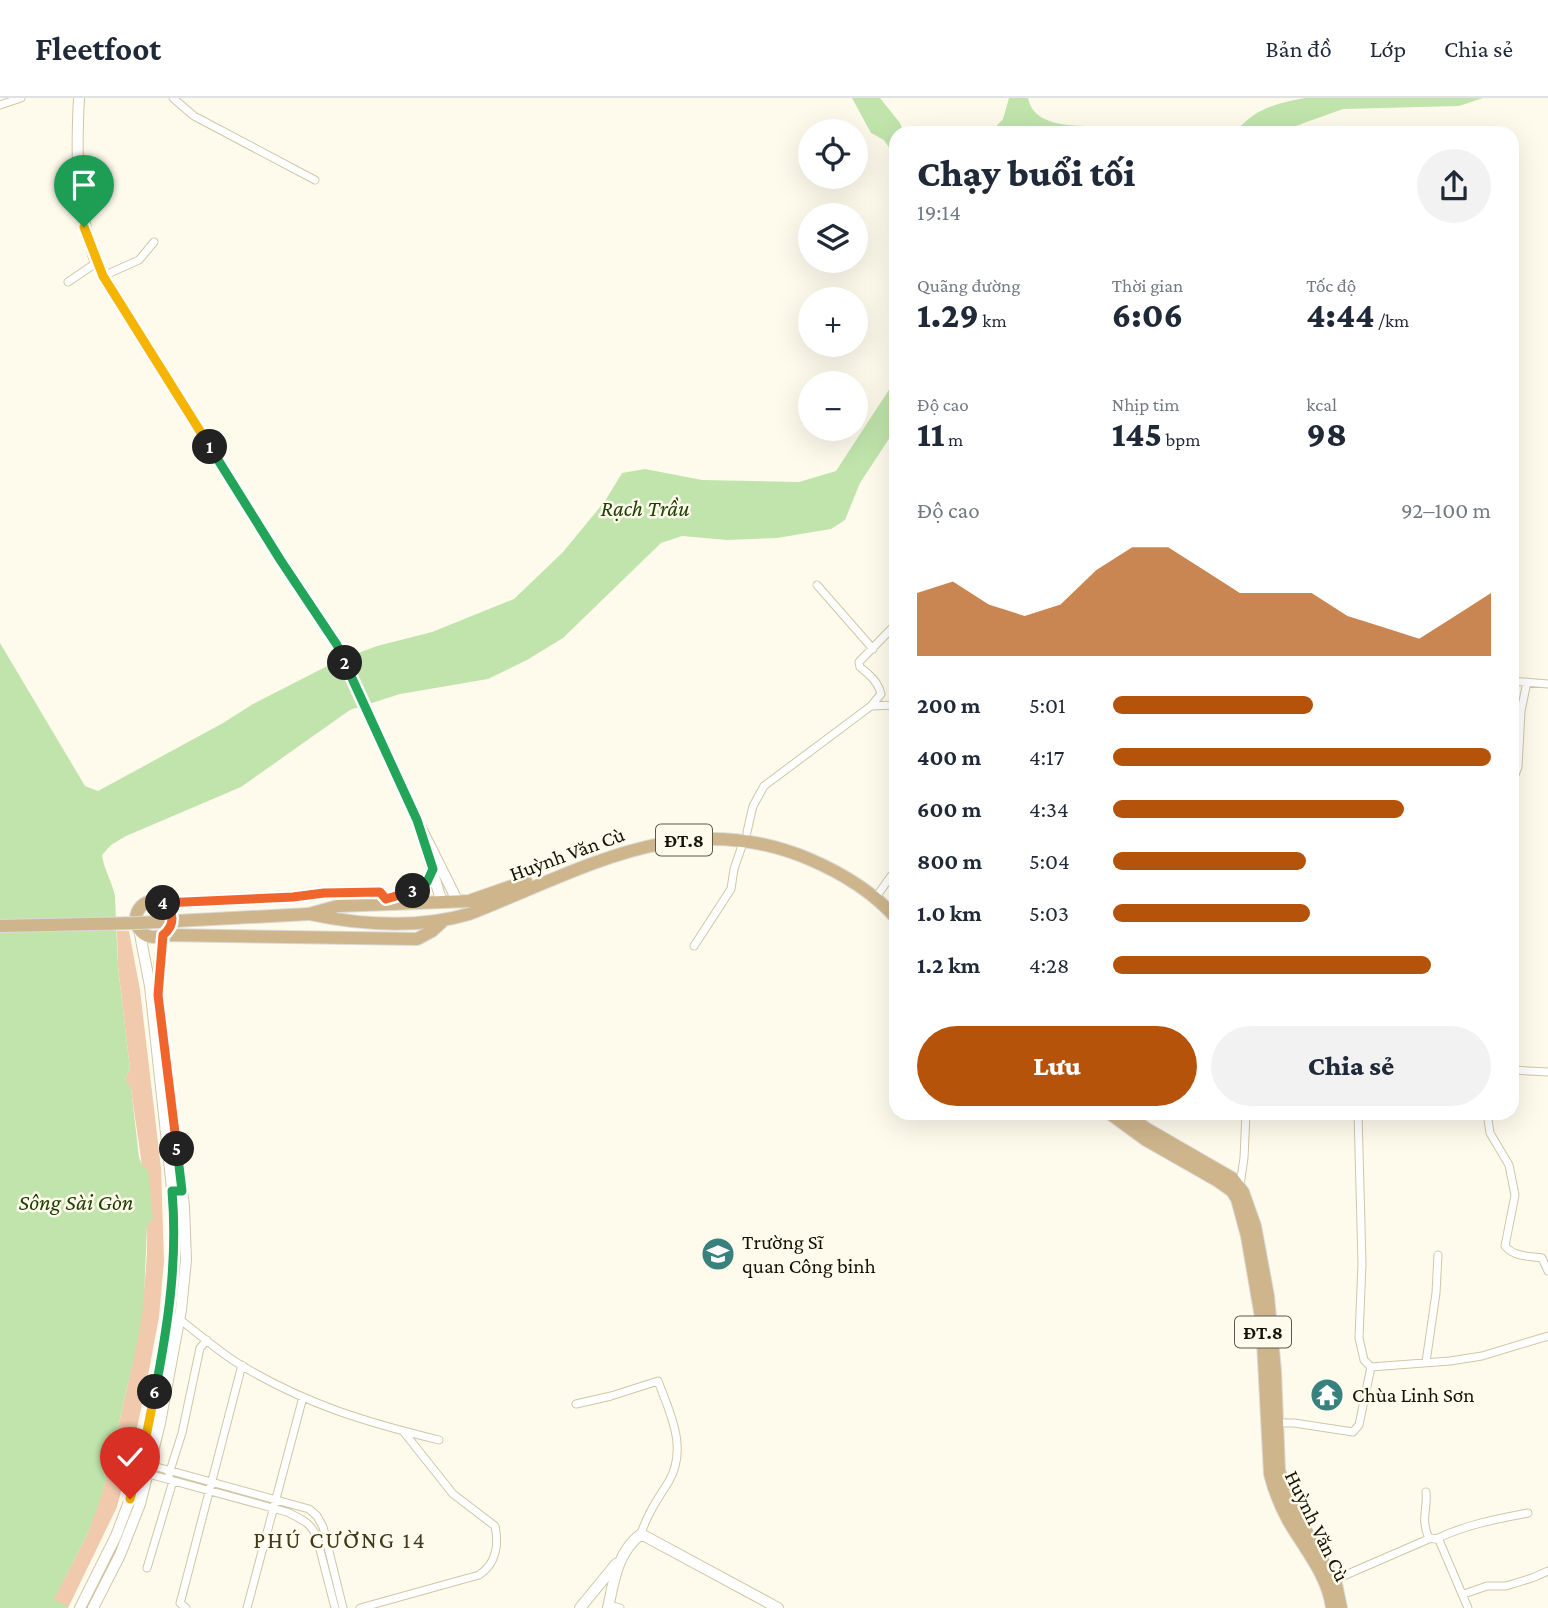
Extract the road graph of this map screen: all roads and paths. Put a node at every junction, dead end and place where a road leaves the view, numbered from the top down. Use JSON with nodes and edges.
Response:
{"nodes":[{"id":1,"x":21,"y":98,"type":"edge"},
{"id":2,"x":79,"y":98,"type":"edge"},
{"id":3,"x":173,"y":98,"type":"edge"},
{"id":4,"x":0,"y":105,"type":"edge"},
{"id":5,"x":315,"y":180,"type":"dead end"},
{"id":6,"x":154,"y":242,"type":"dead end"},
{"id":7,"x":96,"y":263,"type":"junction"},
{"id":8,"x":103,"y":276,"type":"junction"},
{"id":9,"x":68,"y":282,"type":"dead end"},
{"id":10,"x":817,"y":585,"type":"dead end"},
{"id":11,"x":889,"y":632,"type":"edge"},
{"id":12,"x":873,"y":649,"type":"junction"},
{"id":13,"x":1519,"y":681,"type":"edge"},
{"id":14,"x":1527,"y":682,"type":"junction"},
{"id":15,"x":1548,"y":684,"type":"edge"},
{"id":16,"x":889,"y":705,"type":"edge"},
{"id":17,"x":871,"y":706,"type":"junction"},
{"id":18,"x":1519,"y":748,"type":"edge"},
{"id":19,"x":417,"y":820,"type":"junction"},
{"id":20,"x":745,"y":836,"type":"junction"},
{"id":21,"x":433,"y":869,"type":"junction"},
{"id":22,"x":889,"y":879,"type":"edge"},
{"id":23,"x":878,"y":895,"type":"junction"},
{"id":24,"x":386,"y":899,"type":"junction"},
{"id":25,"x":195,"y":901,"type":"junction"},
{"id":26,"x":458,"y":902,"type":"junction"},
{"id":27,"x":163,"y":903,"type":"junction"},
{"id":28,"x":400,"y":903,"type":"junction"},
{"id":29,"x":442,"y":903,"type":"junction"},
{"id":30,"x":889,"y":904,"type":"edge"},
{"id":31,"x":889,"y":909,"type":"edge"},
{"id":32,"x":309,"y":914,"type":"junction"},
{"id":33,"x":463,"y":916,"type":"junction"},
{"id":34,"x":443,"y":920,"type":"junction"},
{"id":35,"x":0,"y":926,"type":"edge"},
{"id":36,"x":139,"y":929,"type":"junction"},
{"id":37,"x":432,"y":931,"type":"junction"},
{"id":38,"x":176,"y":933,"type":"junction"},
{"id":39,"x":694,"y":946,"type":"dead end"},
{"id":40,"x":1519,"y":1070,"type":"edge"},
{"id":41,"x":1548,"y":1072,"type":"edge"},
{"id":42,"x":1119,"y":1120,"type":"edge"},
{"id":43,"x":1136,"y":1120,"type":"edge"},
{"id":44,"x":1246,"y":1120,"type":"edge"},
{"id":45,"x":1359,"y":1120,"type":"edge"},
{"id":46,"x":1488,"y":1120,"type":"edge"},
{"id":47,"x":1240,"y":1185,"type":"junction"},
{"id":48,"x":177,"y":1191,"type":"junction"},
{"id":49,"x":1237,"y":1199,"type":"junction"},
{"id":50,"x":1438,"y":1255,"type":"dead end"},
{"id":51,"x":1548,"y":1271,"type":"edge"},
{"id":52,"x":179,"y":1319,"type":"junction"},
{"id":53,"x":1548,"y":1336,"type":"edge"},
{"id":54,"x":207,"y":1340,"type":"junction"},
{"id":55,"x":1426,"y":1362,"type":"junction"},
{"id":56,"x":243,"y":1365,"type":"junction"},
{"id":57,"x":1371,"y":1367,"type":"junction"},
{"id":58,"x":303,"y":1397,"type":"junction"},
{"id":59,"x":576,"y":1404,"type":"dead end"},
{"id":60,"x":1276,"y":1423,"type":"junction"},
{"id":61,"x":403,"y":1431,"type":"junction"},
{"id":62,"x":439,"y":1440,"type":"dead end"},
{"id":63,"x":144,"y":1468,"type":"junction"},
{"id":64,"x":170,"y":1470,"type":"junction"},
{"id":65,"x":173,"y":1481,"type":"junction"},
{"id":66,"x":212,"y":1482,"type":"junction"},
{"id":67,"x":209,"y":1491,"type":"junction"},
{"id":68,"x":1426,"y":1492,"type":"dead end"},
{"id":69,"x":277,"y":1499,"type":"junction"},
{"id":70,"x":275,"y":1508,"type":"junction"},
{"id":71,"x":1528,"y":1513,"type":"dead end"},
{"id":72,"x":641,"y":1534,"type":"junction"},
{"id":73,"x":1433,"y":1539,"type":"junction"},
{"id":74,"x":618,"y":1563,"type":"junction"},
{"id":75,"x":147,"y":1569,"type":"dead end"},
{"id":76,"x":1548,"y":1571,"type":"edge"},
{"id":77,"x":1334,"y":1580,"type":"junction"},
{"id":78,"x":1464,"y":1594,"type":"junction"},
{"id":79,"x":612,"y":1607,"type":"edge"},
{"id":80,"x":80,"y":1608,"type":"edge"},
{"id":81,"x":93,"y":1608,"type":"edge"},
{"id":82,"x":186,"y":1608,"type":"edge"},
{"id":83,"x":247,"y":1608,"type":"edge"},
{"id":84,"x":335,"y":1608,"type":"edge"},
{"id":85,"x":344,"y":1608,"type":"edge"},
{"id":86,"x":360,"y":1608,"type":"edge"},
{"id":87,"x":580,"y":1608,"type":"edge"},
{"id":88,"x":778,"y":1608,"type":"edge"},
{"id":89,"x":1332,"y":1608,"type":"edge"},
{"id":90,"x":1342,"y":1608,"type":"edge"},
{"id":91,"x":1468,"y":1608,"type":"edge"}],
"edges":[{"from":1,"to":4,"type":"street"},
{"from":2,"to":7,"type":"street"},
{"from":3,"to":5,"type":"street"},
{"from":6,"to":8,"type":"street"},
{"from":7,"to":8,"type":"street"},
{"from":7,"to":9,"type":"street"},
{"from":8,"to":19,"type":"street"},
{"from":10,"to":12,"type":"street"},
{"from":11,"to":12,"type":"street"},
{"from":12,"to":17,"type":"street"},
{"from":13,"to":14,"type":"street"},
{"from":14,"to":15,"type":"street"},
{"from":14,"to":18,"type":"street"},
{"from":16,"to":17,"type":"street"},
{"from":17,"to":20,"type":"street"},
{"from":19,"to":21,"type":"street"},
{"from":19,"to":26,"type":"street"},
{"from":20,"to":23,"type":"main road"},
{"from":20,"to":26,"type":"main road"},
{"from":20,"to":33,"type":"main road","name":"Huỳnh Văn Cù","number":"ĐT.8"},
{"from":20,"to":39,"type":"street"},
{"from":21,"to":24,"type":"street"},
{"from":21,"to":29,"type":"street"},
{"from":22,"to":23,"type":"street"},
{"from":23,"to":30,"type":"main road"},
{"from":23,"to":31,"type":"main road"},
{"from":24,"to":25,"type":"main road"},
{"from":24,"to":28,"type":"main road","number":"ĐT.8"},
{"from":24,"to":32,"type":"main road","number":"ĐT.8"},
{"from":25,"to":27,"type":"main road"},
{"from":25,"to":38,"type":"main road"},
{"from":26,"to":29,"type":"main road"},
{"from":26,"to":33,"type":"main road"},
{"from":27,"to":36,"type":"main road"},
{"from":27,"to":38,"type":"main road"},
{"from":28,"to":29,"type":"main road","number":"ĐT.8"},
{"from":28,"to":32,"type":"main road","number":"ĐT.8"},
{"from":29,"to":34,"type":"main road"},
{"from":32,"to":34,"type":"main road","name":"Huỳnh Văn Cù","number":"ĐT.8"},
{"from":32,"to":35,"type":"main road","number":"ĐT.8","bridge":true},
{"from":32,"to":37,"type":"main road","number":"ĐT.8"},
{"from":33,"to":34,"type":"main road","name":"Huỳnh Văn Cù","number":"ĐT.8"},
{"from":34,"to":37,"type":"main road"},
{"from":36,"to":38,"type":"main road"},
{"from":36,"to":48,"type":"street"},
{"from":37,"to":38,"type":"main road"},
{"from":38,"to":48,"type":"street"},
{"from":40,"to":41,"type":"street"},
{"from":42,"to":49,"type":"main road"},
{"from":43,"to":47,"type":"main road"},
{"from":44,"to":47,"type":"street"},
{"from":45,"to":57,"type":"street"},
{"from":46,"to":51,"type":"street"},
{"from":47,"to":49,"type":"main road"},
{"from":47,"to":60,"type":"main road"},
{"from":48,"to":52,"type":"street"},
{"from":48,"to":63,"type":"street"},
{"from":49,"to":89,"type":"main road","name":"Huỳnh Văn Cù","number":"ĐT.8"},
{"from":50,"to":55,"type":"street"},
{"from":52,"to":54,"type":"street"},
{"from":52,"to":63,"type":"street"},
{"from":53,"to":55,"type":"street"},
{"from":54,"to":56,"type":"street"},
{"from":54,"to":64,"type":"street"},
{"from":55,"to":57,"type":"street"},
{"from":56,"to":58,"type":"street"},
{"from":56,"to":66,"type":"street"},
{"from":57,"to":60,"type":"street"},
{"from":58,"to":61,"type":"street"},
{"from":58,"to":69,"type":"street"},
{"from":59,"to":72,"type":"street"},
{"from":60,"to":77,"type":"main road"},
{"from":61,"to":62,"type":"street"},
{"from":61,"to":86,"type":"street"},
{"from":63,"to":64,"type":"street"},
{"from":63,"to":65,"type":"street"},
{"from":63,"to":80,"type":"street"},
{"from":63,"to":81,"type":"street"},
{"from":64,"to":65,"type":"street"},
{"from":64,"to":66,"type":"street"},
{"from":65,"to":67,"type":"street"},
{"from":65,"to":75,"type":"street"},
{"from":66,"to":67,"type":"street"},
{"from":66,"to":69,"type":"street"},
{"from":67,"to":70,"type":"street"},
{"from":67,"to":82,"type":"street"},
{"from":68,"to":73,"type":"street"},
{"from":69,"to":70,"type":"street"},
{"from":69,"to":85,"type":"street"},
{"from":70,"to":83,"type":"street"},
{"from":70,"to":84,"type":"street"},
{"from":71,"to":73,"type":"street"},
{"from":72,"to":74,"type":"street"},
{"from":72,"to":88,"type":"street"},
{"from":73,"to":77,"type":"street"},
{"from":73,"to":78,"type":"street"},
{"from":74,"to":79,"type":"street"},
{"from":74,"to":87,"type":"street"},
{"from":76,"to":78,"type":"street"},
{"from":77,"to":90,"type":"main road"},
{"from":78,"to":91,"type":"street"}]}
